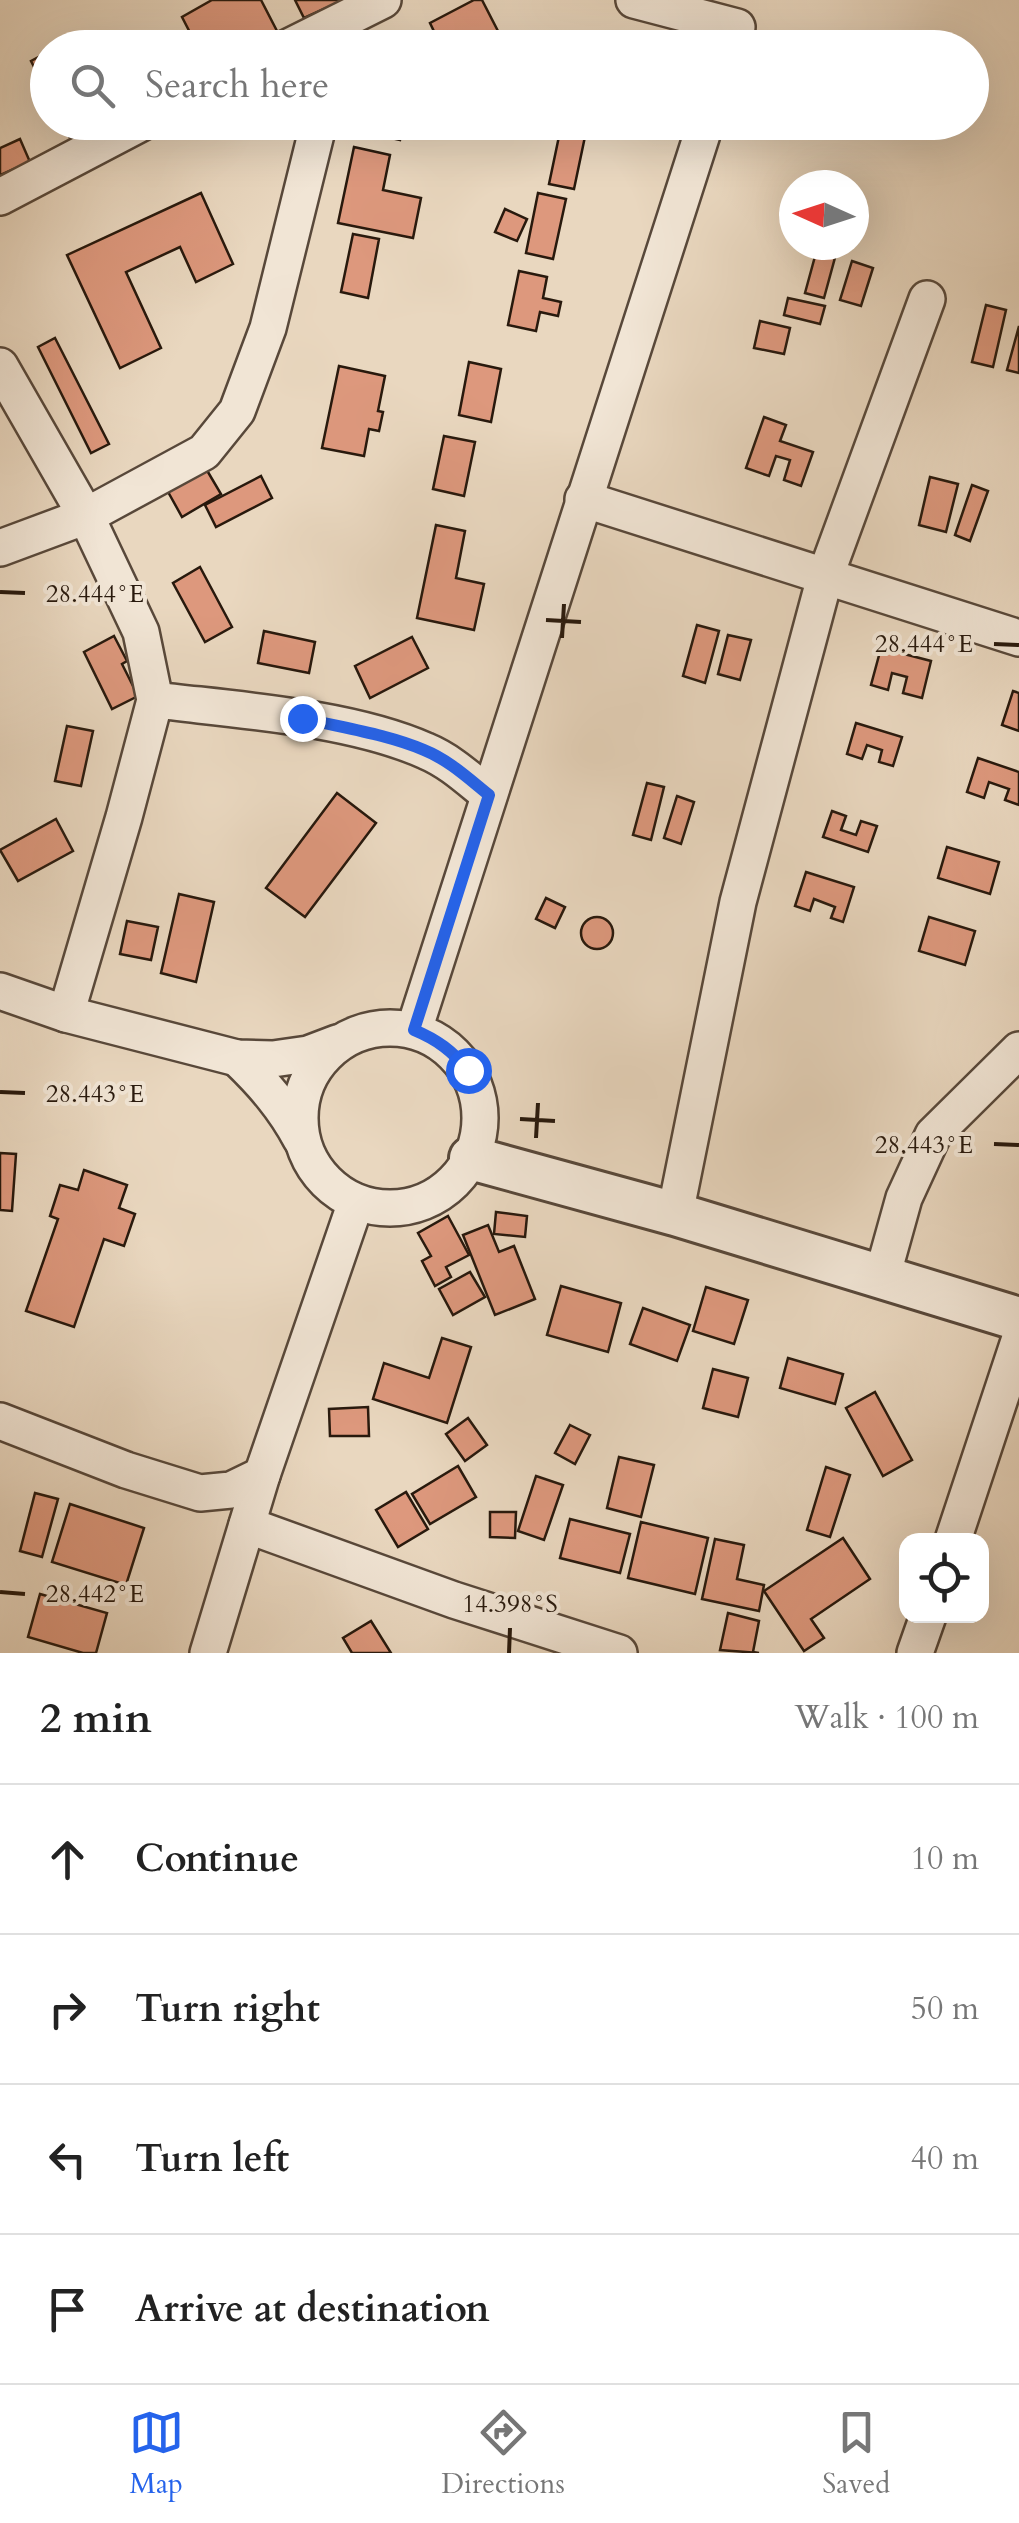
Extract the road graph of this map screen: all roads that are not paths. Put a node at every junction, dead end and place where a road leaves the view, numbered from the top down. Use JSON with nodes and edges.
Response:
{"nodes":[{"id":1,"x":634,"y":0,"type":"edge"},
{"id":2,"x":368,"y":6,"type":"edge"},
{"id":3,"x":738,"y":25,"type":"edge"},
{"id":4,"x":322,"y":30,"type":"edge"},
{"id":5,"x":354,"y":30,"type":"edge"},
{"id":6,"x":110,"y":140,"type":"edge"},
{"id":7,"x":315,"y":140,"type":"edge"},
{"id":8,"x":700,"y":140,"type":"edge"},
{"id":9,"x":0,"y":198,"type":"edge"},
{"id":10,"x":927,"y":299,"type":"dead end"},
{"id":11,"x":0,"y":366,"type":"edge"},
{"id":12,"x":583,"y":499,"type":"junction"},
{"id":13,"x":86,"y":516,"type":"junction"},
{"id":14,"x":0,"y":548,"type":"edge"},
{"id":15,"x":825,"y":577,"type":"junction"},
{"id":16,"x":1019,"y":638,"type":"edge"},
{"id":17,"x":154,"y":700,"type":"junction"},
{"id":18,"x":489,"y":795,"type":"junction"},
{"id":19,"x":0,"y":991,"type":"edge"},
{"id":20,"x":66,"y":1014,"type":"junction"},
{"id":21,"x":414,"y":1030,"type":"junction"},
{"id":22,"x":341,"y":1042,"type":"junction"},
{"id":23,"x":1019,"y":1050,"type":"edge"},
{"id":24,"x":238,"y":1058,"type":"junction"},
{"id":25,"x":304,"y":1145,"type":"junction"},
{"id":26,"x":472,"y":1158,"type":"junction"},
{"id":27,"x":356,"y":1202,"type":"junction"},
{"id":28,"x":675,"y":1214,"type":"junction"},
{"id":29,"x":882,"y":1277,"type":"junction"},
{"id":30,"x":1019,"y":1319,"type":"edge"},
{"id":31,"x":1019,"y":1340,"type":"edge"},
{"id":32,"x":0,"y":1422,"type":"edge"},
{"id":33,"x":262,"y":1475,"type":"junction"},
{"id":34,"x":200,"y":1493,"type":"junction"},
{"id":35,"x":245,"y":1531,"type":"junction"},
{"id":36,"x":955,"y":1533,"type":"edge"},
{"id":37,"x":926,"y":1623,"type":"edge"},
{"id":38,"x":208,"y":1653,"type":"edge"},
{"id":39,"x":619,"y":1653,"type":"edge"},
{"id":40,"x":915,"y":1653,"type":"edge"}],
"edges":[{"from":1,"to":3,"type":"street"},
{"from":2,"to":4,"type":"street"},
{"from":2,"to":5,"type":"street"},
{"from":6,"to":9,"type":"street"},
{"from":7,"to":13,"type":"street"},
{"from":8,"to":12,"type":"street"},
{"from":10,"to":15,"type":"street"},
{"from":11,"to":13,"type":"street"},
{"from":12,"to":15,"type":"street"},
{"from":12,"to":18,"type":"street"},
{"from":13,"to":14,"type":"street"},
{"from":13,"to":17,"type":"street"},
{"from":15,"to":16,"type":"street"},
{"from":15,"to":28,"type":"street"},
{"from":17,"to":18,"type":"street"},
{"from":17,"to":20,"type":"street"},
{"from":18,"to":21,"type":"street"},
{"from":19,"to":20,"type":"street"},
{"from":20,"to":24,"type":"street"},
{"from":21,"to":22,"type":"street"},
{"from":21,"to":26,"type":"street"},
{"from":22,"to":24,"type":"street"},
{"from":22,"to":25,"type":"street"},
{"from":23,"to":29,"type":"street"},
{"from":24,"to":25,"type":"street"},
{"from":25,"to":27,"type":"street"},
{"from":26,"to":27,"type":"street"},
{"from":26,"to":28,"type":"street"},
{"from":27,"to":33,"type":"street"},
{"from":28,"to":29,"type":"street"},
{"from":29,"to":30,"type":"street"},
{"from":31,"to":36,"type":"street"},
{"from":32,"to":34,"type":"street"},
{"from":33,"to":34,"type":"street"},
{"from":33,"to":35,"type":"street"},
{"from":34,"to":35,"type":"street"},
{"from":35,"to":38,"type":"street"},
{"from":35,"to":39,"type":"street"},
{"from":37,"to":40,"type":"street"}]}
